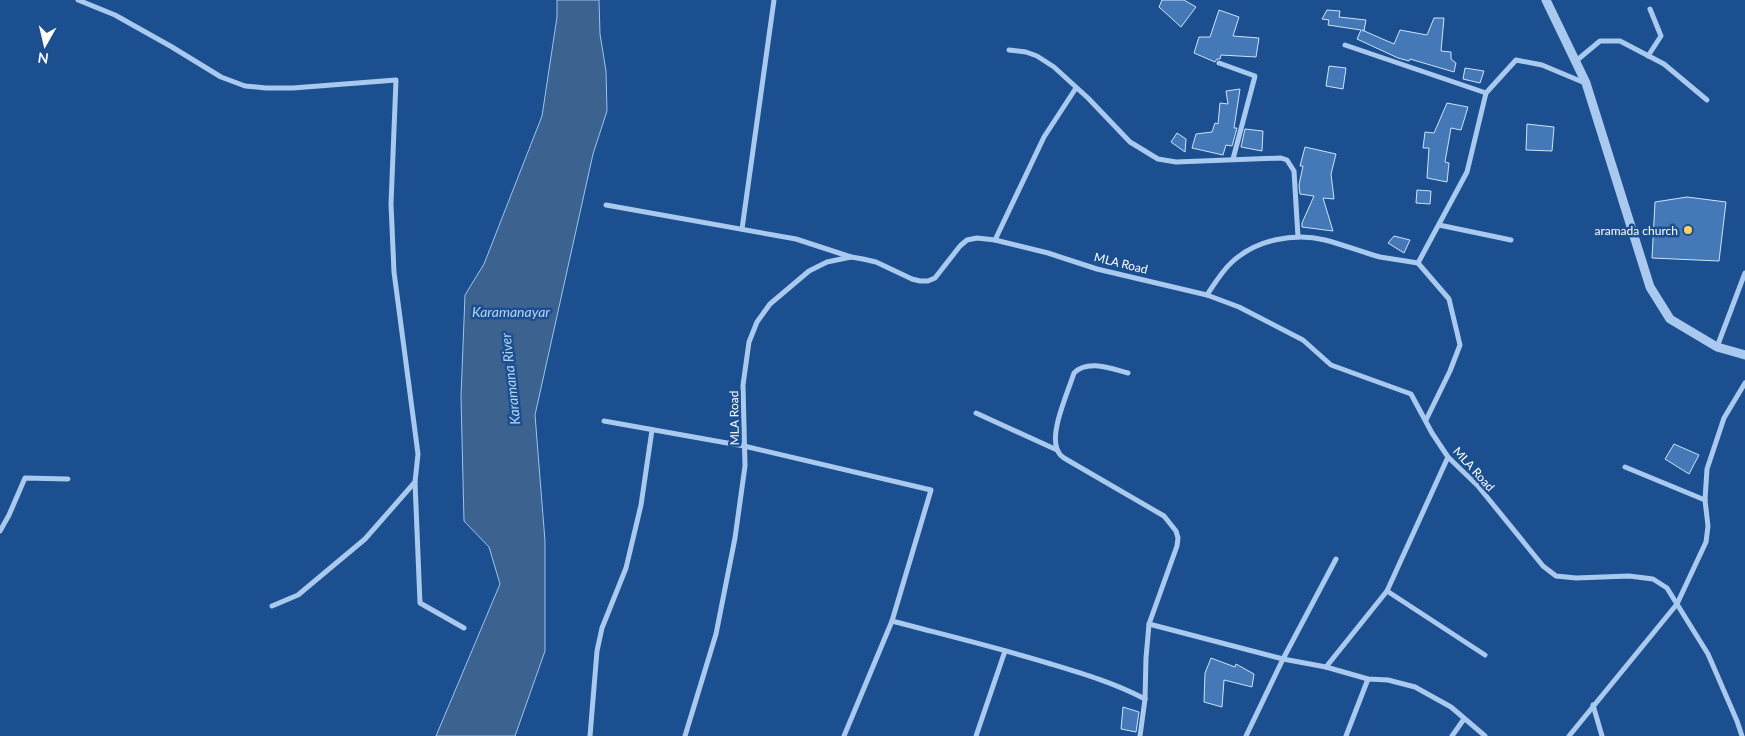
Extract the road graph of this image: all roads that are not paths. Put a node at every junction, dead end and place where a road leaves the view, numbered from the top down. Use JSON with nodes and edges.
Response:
{"nodes":[{"id":1,"x":78,"y":0,"type":"edge"},
{"id":2,"x":774,"y":0,"type":"edge"},
{"id":3,"x":1546,"y":0,"type":"edge"},
{"id":4,"x":1650,"y":9,"type":"dead end"},
{"id":5,"x":1345,"y":44,"type":"dead end"},
{"id":6,"x":1009,"y":50,"type":"dead end"},
{"id":7,"x":1648,"y":56,"type":"junction"},
{"id":8,"x":1576,"y":61,"type":"junction"},
{"id":9,"x":1219,"y":63,"type":"dead end"},
{"id":10,"x":1586,"y":83,"type":"junction"},
{"id":11,"x":1076,"y":88,"type":"junction"},
{"id":12,"x":1486,"y":93,"type":"junction"},
{"id":13,"x":1707,"y":100,"type":"dead end"},
{"id":14,"x":1234,"y":159,"type":"junction"},
{"id":15,"x":606,"y":205,"type":"dead end"},
{"id":16,"x":1439,"y":225,"type":"junction"},
{"id":17,"x":742,"y":229,"type":"junction"},
{"id":18,"x":1298,"y":237,"type":"junction"},
{"id":19,"x":995,"y":240,"type":"junction"},
{"id":20,"x":1511,"y":240,"type":"dead end"},
{"id":21,"x":851,"y":257,"type":"junction"},
{"id":22,"x":1418,"y":263,"type":"junction"},
{"id":23,"x":1745,"y":273,"type":"edge"},
{"id":24,"x":1207,"y":295,"type":"junction"},
{"id":25,"x":1717,"y":347,"type":"junction"},
{"id":26,"x":1745,"y":355,"type":"edge"},
{"id":27,"x":1128,"y":373,"type":"dead end"},
{"id":28,"x":1745,"y":383,"type":"edge"},
{"id":29,"x":976,"y":413,"type":"dead end"},
{"id":30,"x":1426,"y":420,"type":"junction"},
{"id":31,"x":604,"y":421,"type":"dead end"},
{"id":32,"x":652,"y":430,"type":"junction"},
{"id":33,"x":744,"y":446,"type":"junction"},
{"id":34,"x":1057,"y":450,"type":"junction"},
{"id":35,"x":1448,"y":457,"type":"junction"},
{"id":36,"x":1625,"y":467,"type":"dead end"},
{"id":37,"x":68,"y":479,"type":"dead end"},
{"id":38,"x":416,"y":482,"type":"junction"},
{"id":39,"x":1705,"y":500,"type":"junction"},
{"id":40,"x":0,"y":531,"type":"edge"},
{"id":41,"x":1336,"y":559,"type":"dead end"},
{"id":42,"x":1387,"y":590,"type":"junction"},
{"id":43,"x":1678,"y":604,"type":"junction"},
{"id":44,"x":272,"y":606,"type":"dead end"},
{"id":45,"x":892,"y":621,"type":"junction"},
{"id":46,"x":1149,"y":624,"type":"junction"},
{"id":47,"x":464,"y":628,"type":"dead end"},
{"id":48,"x":1005,"y":651,"type":"junction"},
{"id":49,"x":1485,"y":655,"type":"dead end"},
{"id":50,"x":1282,"y":660,"type":"junction"},
{"id":51,"x":1326,"y":667,"type":"junction"},
{"id":52,"x":1368,"y":679,"type":"junction"},
{"id":53,"x":1145,"y":700,"type":"junction"},
{"id":54,"x":1593,"y":705,"type":"junction"},
{"id":55,"x":1464,"y":718,"type":"junction"},
{"id":56,"x":590,"y":736,"type":"edge"},
{"id":57,"x":685,"y":736,"type":"edge"},
{"id":58,"x":844,"y":736,"type":"edge"},
{"id":59,"x":976,"y":736,"type":"edge"},
{"id":60,"x":1140,"y":736,"type":"edge"},
{"id":61,"x":1246,"y":736,"type":"edge"},
{"id":62,"x":1346,"y":736,"type":"edge"},
{"id":63,"x":1452,"y":736,"type":"edge"},
{"id":64,"x":1485,"y":736,"type":"edge"},
{"id":65,"x":1569,"y":736,"type":"edge"},
{"id":66,"x":1602,"y":736,"type":"edge"},
{"id":67,"x":1742,"y":736,"type":"edge"}],
"edges":[{"from":1,"to":38,"type":"street"},
{"from":2,"to":17,"type":"street"},
{"from":3,"to":8,"type":"street"},
{"from":4,"to":7,"type":"street"},
{"from":5,"to":12,"type":"street"},
{"from":6,"to":11,"type":"street"},
{"from":7,"to":8,"type":"street"},
{"from":7,"to":13,"type":"street"},
{"from":8,"to":10,"type":"street"},
{"from":9,"to":14,"type":"street"},
{"from":10,"to":12,"type":"street"},
{"from":10,"to":25,"type":"street"},
{"from":11,"to":14,"type":"street"},
{"from":11,"to":19,"type":"street"},
{"from":12,"to":16,"type":"street"},
{"from":14,"to":18,"type":"street"},
{"from":15,"to":17,"type":"street"},
{"from":16,"to":20,"type":"street"},
{"from":16,"to":22,"type":"street"},
{"from":17,"to":21,"type":"street"},
{"from":18,"to":22,"type":"street"},
{"from":18,"to":24,"type":"street"},
{"from":19,"to":21,"type":"street","name":"MLA Road"},
{"from":19,"to":24,"type":"street","name":"MLA Road"},
{"from":21,"to":33,"type":"street","name":"MLA Road"},
{"from":22,"to":30,"type":"street"},
{"from":23,"to":25,"type":"street"},
{"from":24,"to":30,"type":"street","name":"MLA Road"},
{"from":25,"to":26,"type":"street"},
{"from":27,"to":34,"type":"street"},
{"from":28,"to":39,"type":"street"},
{"from":29,"to":34,"type":"street"},
{"from":30,"to":35,"type":"street","name":"MLA Road"},
{"from":31,"to":32,"type":"street"},
{"from":32,"to":33,"type":"street"},
{"from":32,"to":56,"type":"street"},
{"from":33,"to":45,"type":"street"},
{"from":33,"to":57,"type":"street","name":"MLA Road"},
{"from":34,"to":46,"type":"street"},
{"from":35,"to":42,"type":"street"},
{"from":35,"to":43,"type":"street","name":"MLA Road"},
{"from":36,"to":39,"type":"street"},
{"from":37,"to":40,"type":"street"},
{"from":38,"to":44,"type":"street"},
{"from":38,"to":47,"type":"street"},
{"from":39,"to":43,"type":"street"},
{"from":41,"to":50,"type":"street"},
{"from":42,"to":49,"type":"street"},
{"from":42,"to":51,"type":"street"},
{"from":43,"to":54,"type":"street"},
{"from":43,"to":67,"type":"street","name":"MLA Road"},
{"from":45,"to":48,"type":"street"},
{"from":45,"to":58,"type":"street"},
{"from":46,"to":50,"type":"street"},
{"from":46,"to":53,"type":"street"},
{"from":48,"to":53,"type":"street"},
{"from":48,"to":59,"type":"street"},
{"from":50,"to":51,"type":"street"},
{"from":50,"to":61,"type":"street"},
{"from":51,"to":52,"type":"street"},
{"from":52,"to":55,"type":"street"},
{"from":52,"to":62,"type":"street"},
{"from":53,"to":60,"type":"street"},
{"from":54,"to":65,"type":"street"},
{"from":54,"to":66,"type":"street"},
{"from":55,"to":63,"type":"street"},
{"from":55,"to":64,"type":"street"}]}
